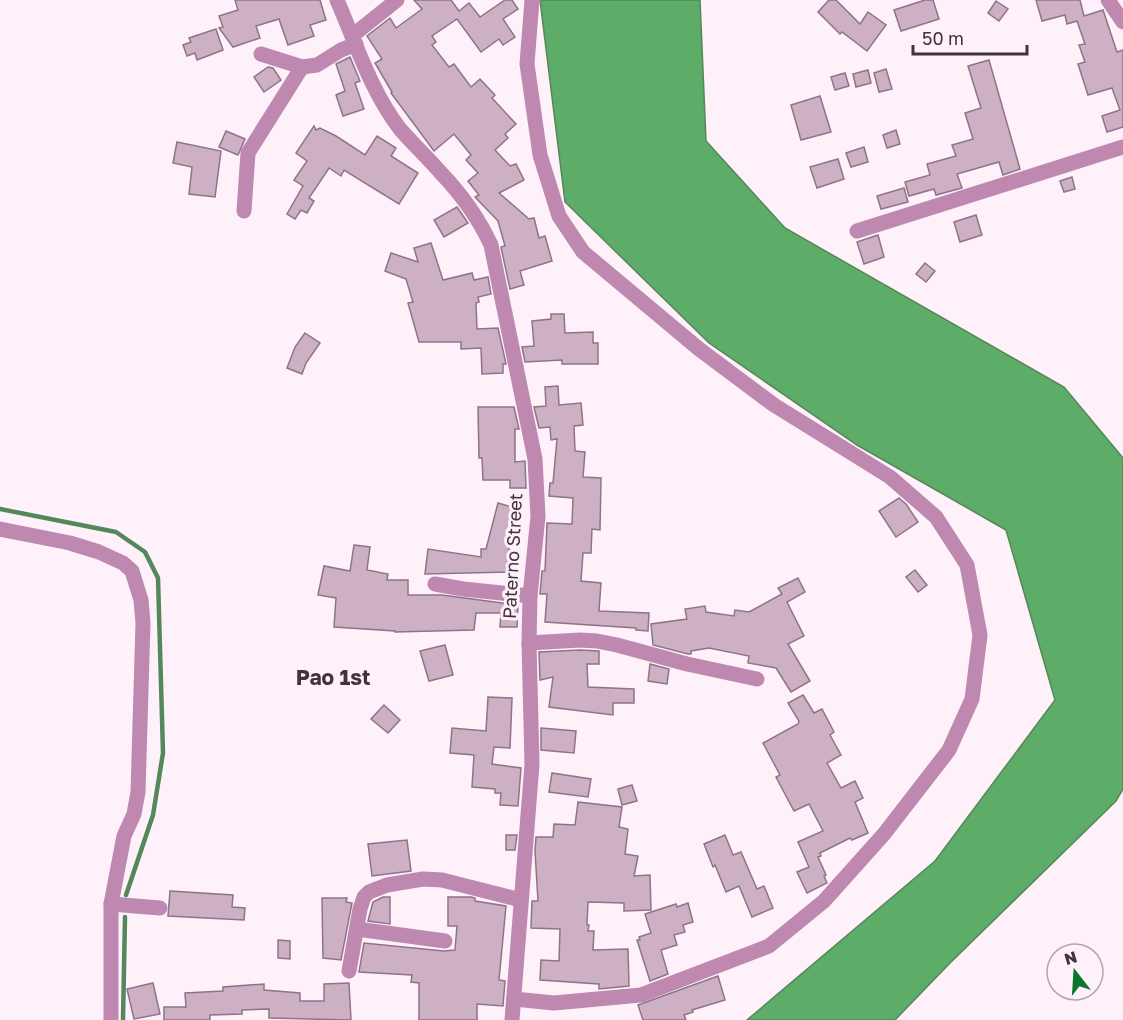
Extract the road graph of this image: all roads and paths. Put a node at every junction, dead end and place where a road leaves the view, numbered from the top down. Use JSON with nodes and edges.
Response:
{"nodes":[{"id":1,"x":338,"y":0,"type":"edge"},
{"id":2,"x":397,"y":0,"type":"edge"},
{"id":3,"x":532,"y":0,"type":"edge"},
{"id":4,"x":1108,"y":0,"type":"edge"},
{"id":5,"x":1123,"y":22,"type":"edge"},
{"id":6,"x":354,"y":40,"type":"junction"},
{"id":7,"x":261,"y":54,"type":"dead end"},
{"id":8,"x":302,"y":67,"type":"junction"},
{"id":9,"x":1123,"y":147,"type":"edge"},
{"id":10,"x":244,"y":211,"type":"dead end"},
{"id":11,"x":857,"y":231,"type":"dead end"},
{"id":12,"x":0,"y":529,"type":"edge"},
{"id":13,"x":435,"y":584,"type":"dead end"},
{"id":14,"x":530,"y":596,"type":"junction"},
{"id":15,"x":528,"y":643,"type":"junction"},
{"id":16,"x":757,"y":679,"type":"dead end"},
{"id":17,"x":522,"y":900,"type":"junction"},
{"id":18,"x":111,"y":904,"type":"junction"},
{"id":19,"x":159,"y":908,"type":"dead end"},
{"id":20,"x":357,"y":929,"type":"junction"},
{"id":21,"x":445,"y":941,"type":"dead end"},
{"id":22,"x":349,"y":971,"type":"dead end"},
{"id":23,"x":514,"y":999,"type":"junction"},
{"id":24,"x":111,"y":1020,"type":"edge"},
{"id":25,"x":512,"y":1020,"type":"edge"}],
"edges":[{"from":1,"to":6,"type":"street","name":"Paterno Street"},
{"from":2,"to":6,"type":"street"},
{"from":3,"to":23,"type":"street"},
{"from":4,"to":5,"type":"street"},
{"from":6,"to":8,"type":"street"},
{"from":6,"to":14,"type":"street","name":"Paterno Street"},
{"from":7,"to":8,"type":"street"},
{"from":8,"to":10,"type":"street"},
{"from":9,"to":11,"type":"street"},
{"from":12,"to":18,"type":"street"},
{"from":13,"to":14,"type":"street"},
{"from":14,"to":15,"type":"street","name":"Paterno Street"},
{"from":15,"to":16,"type":"street"},
{"from":15,"to":17,"type":"street","name":"Paterno Street"},
{"from":17,"to":20,"type":"street"},
{"from":17,"to":23,"type":"street","name":"Paterno Street"},
{"from":18,"to":19,"type":"street"},
{"from":18,"to":24,"type":"street"},
{"from":20,"to":21,"type":"street"},
{"from":20,"to":22,"type":"street"},
{"from":23,"to":25,"type":"street","name":"Paterno Street"}]}
